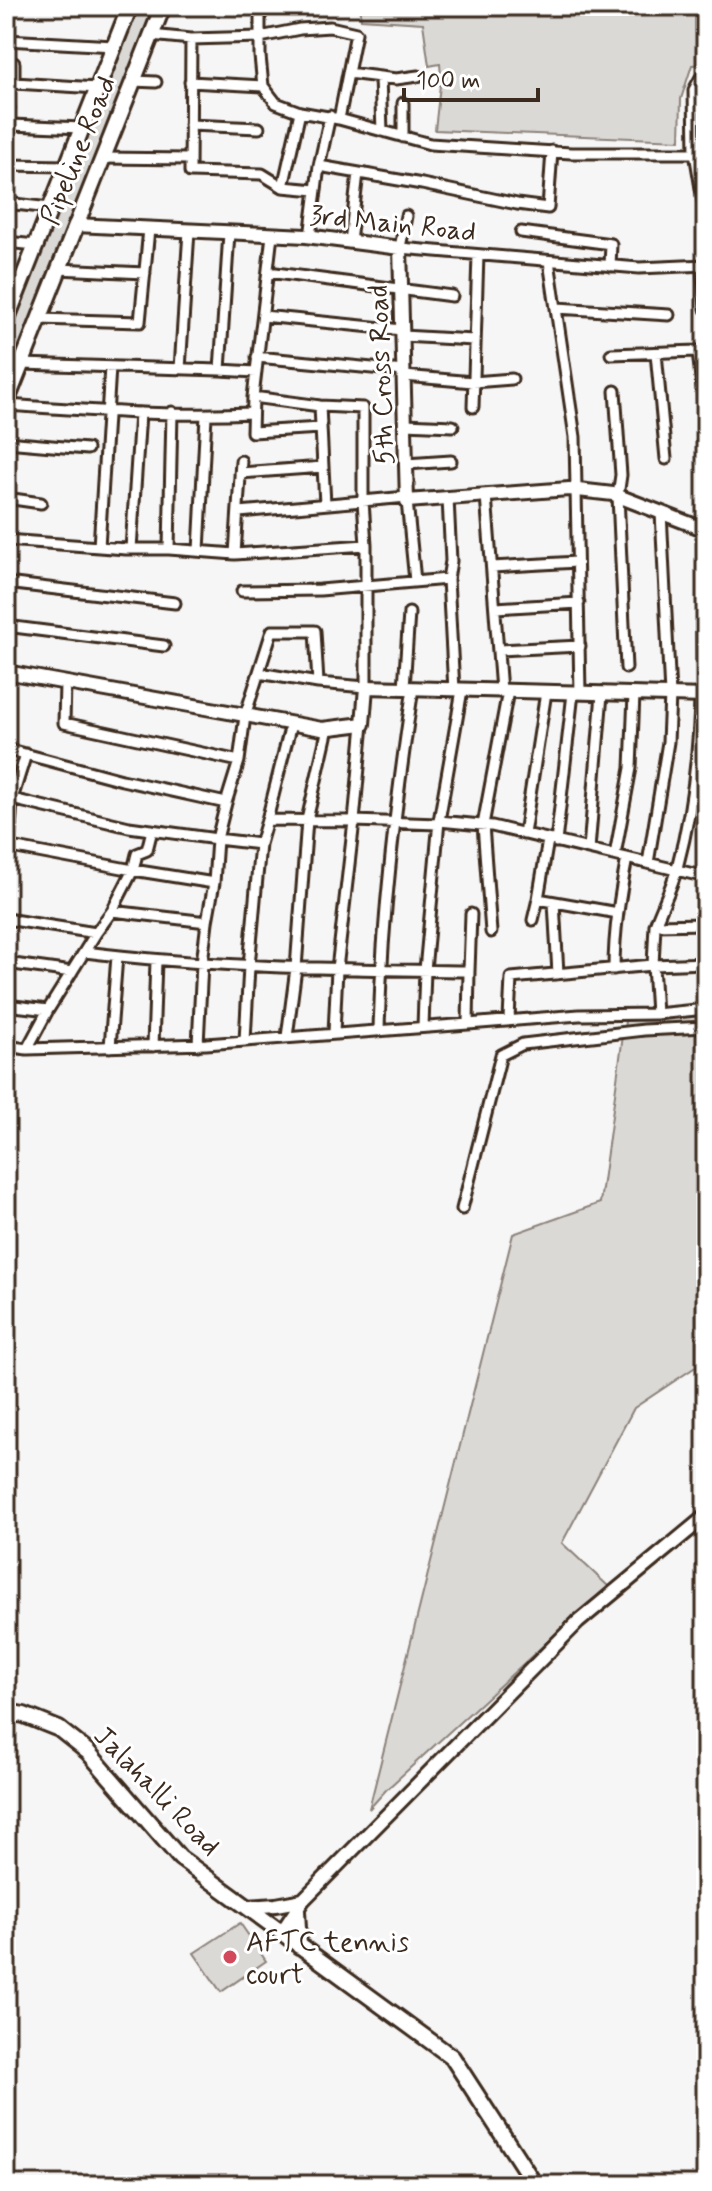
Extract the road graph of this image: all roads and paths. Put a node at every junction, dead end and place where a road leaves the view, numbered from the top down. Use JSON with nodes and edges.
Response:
{"nodes":[{"id":1,"x":130,"y":6,"type":"edge"},
{"id":2,"x":163,"y":6,"type":"edge"},
{"id":3,"x":260,"y":6,"type":"edge"},
{"id":4,"x":151,"y":35,"type":"junction"},
{"id":5,"x":260,"y":37,"type":"junction"},
{"id":6,"x":191,"y":39,"type":"junction"},
{"id":7,"x":6,"y":40,"type":"edge"},
{"id":8,"x":114,"y":46,"type":"junction"},
{"id":9,"x":6,"y":63,"type":"edge"},
{"id":10,"x":348,"y":73,"type":"junction"},
{"id":11,"x":418,"y":76,"type":"dead end"},
{"id":12,"x":706,"y":76,"type":"edge"},
{"id":13,"x":380,"y":78,"type":"junction"},
{"id":14,"x":133,"y":81,"type":"junction"},
{"id":15,"x":156,"y":82,"type":"dead end"},
{"id":16,"x":190,"y":82,"type":"junction"},
{"id":17,"x":263,"y":86,"type":"junction"},
{"id":18,"x":98,"y":88,"type":"junction"},
{"id":19,"x":403,"y":103,"type":"dead end"},
{"id":20,"x":300,"y":112,"type":"junction"},
{"id":21,"x":335,"y":118,"type":"junction"},
{"id":22,"x":11,"y":125,"type":"dead end"},
{"id":23,"x":190,"y":125,"type":"junction"},
{"id":24,"x":82,"y":128,"type":"junction"},
{"id":25,"x":259,"y":128,"type":"dead end"},
{"id":26,"x":382,"y":131,"type":"junction"},
{"id":27,"x":403,"y":137,"type":"junction"},
{"id":28,"x":552,"y":151,"type":"junction"},
{"id":29,"x":695,"y":153,"type":"junction"},
{"id":30,"x":102,"y":158,"type":"junction"},
{"id":31,"x":190,"y":159,"type":"junction"},
{"id":32,"x":6,"y":165,"type":"edge"},
{"id":33,"x":67,"y":166,"type":"junction"},
{"id":34,"x":319,"y":166,"type":"junction"},
{"id":35,"x":358,"y":173,"type":"junction"},
{"id":36,"x":283,"y":187,"type":"junction"},
{"id":37,"x":316,"y":190,"type":"junction"},
{"id":38,"x":6,"y":203,"type":"edge"},
{"id":39,"x":50,"y":208,"type":"junction"},
{"id":40,"x":406,"y":216,"type":"dead end"},
{"id":41,"x":706,"y":218,"type":"edge"},
{"id":42,"x":75,"y":225,"type":"junction"},
{"id":43,"x":149,"y":229,"type":"junction"},
{"id":44,"x":189,"y":231,"type":"junction"},
{"id":45,"x":521,"y":232,"type":"dead end"},
{"id":46,"x":229,"y":233,"type":"junction"},
{"id":47,"x":272,"y":235,"type":"junction"},
{"id":48,"x":310,"y":237,"type":"junction"},
{"id":49,"x":6,"y":242,"type":"edge"},
{"id":50,"x":350,"y":242,"type":"junction"},
{"id":51,"x":36,"y":245,"type":"junction"},
{"id":52,"x":400,"y":248,"type":"junction"},
{"id":53,"x":478,"y":255,"type":"junction"},
{"id":54,"x":549,"y":261,"type":"junction"},
{"id":55,"x":704,"y":265,"type":"edge"},
{"id":56,"x":610,"y":266,"type":"junction"},
{"id":57,"x":58,"y":269,"type":"junction"},
{"id":58,"x":268,"y":272,"type":"junction"},
{"id":59,"x":145,"y":273,"type":"junction"},
{"id":60,"x":12,"y":289,"type":"edge"},
{"id":61,"x":401,"y":291,"type":"junction"},
{"id":62,"x":452,"y":296,"type":"dead end"},
{"id":63,"x":557,"y":308,"type":"junction"},
{"id":64,"x":706,"y":309,"type":"edge"},
{"id":65,"x":669,"y":315,"type":"dead end"},
{"id":66,"x":263,"y":316,"type":"junction"},
{"id":67,"x":39,"y":319,"type":"junction"},
{"id":68,"x":6,"y":321,"type":"edge"},
{"id":69,"x":402,"y":333,"type":"junction"},
{"id":70,"x":474,"y":340,"type":"junction"},
{"id":71,"x":656,"y":353,"type":"junction"},
{"id":72,"x":611,"y":354,"type":"dead end"},
{"id":73,"x":257,"y":357,"type":"junction"},
{"id":74,"x":21,"y":364,"type":"junction"},
{"id":75,"x":110,"y":367,"type":"junction"},
{"id":76,"x":180,"y":369,"type":"junction"},
{"id":77,"x":220,"y":370,"type":"junction"},
{"id":78,"x":256,"y":372,"type":"junction"},
{"id":79,"x":404,"y":374,"type":"junction"},
{"id":80,"x":512,"y":379,"type":"dead end"},
{"id":81,"x":473,"y":382,"type":"junction"},
{"id":82,"x":615,"y":391,"type":"dead end"},
{"id":83,"x":253,"y":397,"type":"junction"},
{"id":84,"x":6,"y":404,"type":"edge"},
{"id":85,"x":320,"y":406,"type":"junction"},
{"id":86,"x":473,"y":407,"type":"dead end"},
{"id":87,"x":108,"y":411,"type":"junction"},
{"id":88,"x":172,"y":412,"type":"junction"},
{"id":89,"x":140,"y":413,"type":"junction"},
{"id":90,"x":252,"y":413,"type":"junction"},
{"id":91,"x":206,"y":415,"type":"junction"},
{"id":92,"x":405,"y":424,"type":"junction"},
{"id":93,"x":706,"y":425,"type":"edge"},
{"id":94,"x":453,"y":426,"type":"dead end"},
{"id":95,"x":321,"y":428,"type":"junction"},
{"id":96,"x":6,"y":442,"type":"edge"},
{"id":97,"x":87,"y":449,"type":"dead end"},
{"id":98,"x":666,"y":459,"type":"dead end"},
{"id":99,"x":241,"y":461,"type":"dead end"},
{"id":100,"x":451,"y":461,"type":"dead end"},
{"id":101,"x":406,"y":464,"type":"junction"},
{"id":102,"x":323,"y":467,"type":"junction"},
{"id":103,"x":240,"y":473,"type":"junction"},
{"id":104,"x":577,"y":490,"type":"junction"},
{"id":105,"x":486,"y":495,"type":"junction"},
{"id":106,"x":618,"y":496,"type":"junction"},
{"id":107,"x":6,"y":498,"type":"edge"},
{"id":108,"x":448,"y":498,"type":"junction"},
{"id":109,"x":407,"y":499,"type":"junction"},
{"id":110,"x":363,"y":501,"type":"junction"},
{"id":111,"x":41,"y":503,"type":"dead end"},
{"id":112,"x":325,"y":504,"type":"junction"},
{"id":113,"x":239,"y":512,"type":"junction"},
{"id":114,"x":661,"y":512,"type":"junction"},
{"id":115,"x":706,"y":530,"type":"edge"},
{"id":116,"x":6,"y":540,"type":"edge"},
{"id":117,"x":366,"y":545,"type":"junction"},
{"id":118,"x":99,"y":547,"type":"junction"},
{"id":119,"x":131,"y":549,"type":"junction"},
{"id":120,"x":169,"y":549,"type":"junction"},
{"id":121,"x":199,"y":551,"type":"junction"},
{"id":122,"x":235,"y":554,"type":"junction"},
{"id":123,"x":577,"y":562,"type":"junction"},
{"id":124,"x":492,"y":567,"type":"junction"},
{"id":125,"x":448,"y":579,"type":"junction"},
{"id":126,"x":415,"y":581,"type":"junction"},
{"id":127,"x":6,"y":583,"type":"edge"},
{"id":128,"x":367,"y":587,"type":"junction"},
{"id":129,"x":242,"y":591,"type":"dead end"},
{"id":130,"x":175,"y":603,"type":"dead end"},
{"id":131,"x":579,"y":603,"type":"junction"},
{"id":132,"x":496,"y":608,"type":"junction"},
{"id":133,"x":409,"y":613,"type":"dead end"},
{"id":134,"x":6,"y":626,"type":"edge"},
{"id":135,"x":164,"y":646,"type":"dead end"},
{"id":136,"x":580,"y":646,"type":"junction"},
{"id":137,"x":499,"y":650,"type":"junction"},
{"id":138,"x":626,"y":668,"type":"dead end"},
{"id":139,"x":6,"y":672,"type":"edge"},
{"id":140,"x":259,"y":673,"type":"junction"},
{"id":141,"x":318,"y":683,"type":"junction"},
{"id":142,"x":65,"y":684,"type":"junction"},
{"id":143,"x":366,"y":687,"type":"junction"},
{"id":144,"x":408,"y":688,"type":"junction"},
{"id":145,"x":458,"y":690,"type":"junction"},
{"id":146,"x":504,"y":691,"type":"junction"},
{"id":147,"x":546,"y":692,"type":"junction"},
{"id":148,"x":576,"y":693,"type":"junction"},
{"id":149,"x":602,"y":694,"type":"junction"},
{"id":150,"x":634,"y":694,"type":"junction"},
{"id":151,"x":670,"y":695,"type":"junction"},
{"id":152,"x":703,"y":696,"type":"edge"},
{"id":153,"x":245,"y":716,"type":"junction"},
{"id":154,"x":291,"y":724,"type":"junction"},
{"id":155,"x":363,"y":724,"type":"junction"},
{"id":156,"x":328,"y":728,"type":"junction"},
{"id":157,"x":6,"y":749,"type":"edge"},
{"id":158,"x":26,"y":754,"type":"junction"},
{"id":159,"x":239,"y":761,"type":"junction"},
{"id":160,"x":9,"y":798,"type":"edge"},
{"id":161,"x":226,"y":803,"type":"junction"},
{"id":162,"x":267,"y":820,"type":"junction"},
{"id":163,"x":307,"y":820,"type":"junction"},
{"id":164,"x":354,"y":821,"type":"junction"},
{"id":165,"x":393,"y":822,"type":"junction"},
{"id":166,"x":439,"y":822,"type":"junction"},
{"id":167,"x":483,"y":825,"type":"junction"},
{"id":168,"x":152,"y":830,"type":"junction"},
{"id":169,"x":524,"y":834,"type":"junction"},
{"id":170,"x":217,"y":839,"type":"junction"},
{"id":171,"x":552,"y":841,"type":"junction"},
{"id":172,"x":260,"y":844,"type":"junction"},
{"id":173,"x":8,"y":846,"type":"edge"},
{"id":174,"x":589,"y":849,"type":"junction"},
{"id":175,"x":615,"y":855,"type":"junction"},
{"id":176,"x":627,"y":858,"type":"junction"},
{"id":177,"x":648,"y":863,"type":"junction"},
{"id":178,"x":133,"y":870,"type":"junction"},
{"id":179,"x":677,"y":871,"type":"junction"},
{"id":180,"x":706,"y":875,"type":"edge"},
{"id":181,"x":214,"y":883,"type":"junction"},
{"id":182,"x":538,"y":899,"type":"junction"},
{"id":183,"x":554,"y":902,"type":"junction"},
{"id":184,"x":112,"y":911,"type":"junction"},
{"id":185,"x":618,"y":913,"type":"junction"},
{"id":186,"x":471,"y":914,"type":"dead end"},
{"id":187,"x":6,"y":919,"type":"edge"},
{"id":188,"x":533,"y":920,"type":"dead end"},
{"id":189,"x":207,"y":922,"type":"junction"},
{"id":190,"x":706,"y":924,"type":"edge"},
{"id":191,"x":655,"y":925,"type":"junction"},
{"id":192,"x":491,"y":932,"type":"dead end"},
{"id":193,"x":96,"y":933,"type":"junction"},
{"id":194,"x":85,"y":952,"type":"junction"},
{"id":195,"x":117,"y":956,"type":"junction"},
{"id":196,"x":156,"y":961,"type":"junction"},
{"id":197,"x":6,"y":963,"type":"edge"},
{"id":198,"x":202,"y":963,"type":"junction"},
{"id":199,"x":706,"y":963,"type":"edge"},
{"id":200,"x":653,"y":965,"type":"junction"},
{"id":201,"x":249,"y":966,"type":"junction"},
{"id":202,"x":296,"y":968,"type":"junction"},
{"id":203,"x":337,"y":969,"type":"junction"},
{"id":204,"x":614,"y":969,"type":"junction"},
{"id":205,"x":381,"y":970,"type":"junction"},
{"id":206,"x":425,"y":970,"type":"junction"},
{"id":207,"x":469,"y":971,"type":"junction"},
{"id":208,"x":72,"y":972,"type":"junction"},
{"id":209,"x":558,"y":974,"type":"junction"},
{"id":210,"x":6,"y":1005,"type":"edge"},
{"id":211,"x":706,"y":1009,"type":"edge"},
{"id":212,"x":48,"y":1010,"type":"junction"},
{"id":213,"x":656,"y":1014,"type":"junction"},
{"id":214,"x":509,"y":1019,"type":"junction"},
{"id":215,"x":468,"y":1024,"type":"junction"},
{"id":216,"x":423,"y":1027,"type":"junction"},
{"id":217,"x":706,"y":1027,"type":"edge"},
{"id":218,"x":379,"y":1030,"type":"junction"},
{"id":219,"x":334,"y":1033,"type":"junction"},
{"id":220,"x":287,"y":1037,"type":"junction"},
{"id":221,"x":245,"y":1041,"type":"junction"},
{"id":222,"x":198,"y":1045,"type":"junction"},
{"id":223,"x":6,"y":1046,"type":"edge"},
{"id":224,"x":153,"y":1046,"type":"junction"},
{"id":225,"x":110,"y":1047,"type":"junction"},
{"id":226,"x":27,"y":1049,"type":"junction"},
{"id":227,"x":462,"y":1209,"type":"dead end"},
{"id":228,"x":706,"y":1516,"type":"edge"},
{"id":229,"x":6,"y":1712,"type":"edge"},
{"id":230,"x":300,"y":1905,"type":"junction"},
{"id":231,"x":247,"y":1907,"type":"junction"},
{"id":232,"x":281,"y":1933,"type":"junction"},
{"id":233,"x":299,"y":1946,"type":"junction"},
{"id":234,"x":535,"y":2185,"type":"edge"}],
"edges":[{"from":1,"to":8,"type":"main road","name":"Pipeline Road"},
{"from":2,"to":4,"type":"main road","name":"Pipeline Road"},
{"from":3,"to":5,"type":"street"},
{"from":4,"to":6,"type":"street"},
{"from":4,"to":14,"type":"main road","name":"Pipeline Road"},
{"from":5,"to":6,"type":"street"},
{"from":5,"to":10,"type":"street"},
{"from":5,"to":17,"type":"street"},
{"from":6,"to":16,"type":"street"},
{"from":7,"to":8,"type":"street"},
{"from":8,"to":18,"type":"main road","name":"Pipeline Road"},
{"from":9,"to":18,"type":"street"},
{"from":10,"to":13,"type":"street"},
{"from":10,"to":21,"type":"street"},
{"from":11,"to":13,"type":"street"},
{"from":12,"to":29,"type":"street"},
{"from":13,"to":26,"type":"street"},
{"from":14,"to":15,"type":"street"},
{"from":14,"to":30,"type":"main road","name":"Pipeline Road"},
{"from":16,"to":17,"type":"street"},
{"from":16,"to":23,"type":"street"},
{"from":17,"to":20,"type":"street"},
{"from":18,"to":24,"type":"main road","name":"Pipeline Road"},
{"from":19,"to":27,"type":"street"},
{"from":20,"to":21,"type":"street"},
{"from":20,"to":36,"type":"street"},
{"from":21,"to":26,"type":"street"},
{"from":21,"to":34,"type":"street"},
{"from":22,"to":24,"type":"street"},
{"from":23,"to":25,"type":"street"},
{"from":23,"to":31,"type":"street"},
{"from":24,"to":33,"type":"main road","name":"Pipeline Road"},
{"from":26,"to":27,"type":"street"},
{"from":27,"to":28,"type":"street"},
{"from":28,"to":29,"type":"street"},
{"from":28,"to":35,"type":"street"},
{"from":29,"to":41,"type":"street"},
{"from":30,"to":31,"type":"street"},
{"from":30,"to":42,"type":"main road","name":"Pipeline Road"},
{"from":31,"to":36,"type":"street"},
{"from":32,"to":33,"type":"street"},
{"from":33,"to":39,"type":"main road","name":"Pipeline Road"},
{"from":34,"to":35,"type":"street"},
{"from":34,"to":37,"type":"street"},
{"from":35,"to":50,"type":"street"},
{"from":36,"to":37,"type":"street"},
{"from":37,"to":48,"type":"street"},
{"from":38,"to":39,"type":"street"},
{"from":39,"to":51,"type":"main road","name":"Pipeline Road"},
{"from":40,"to":52,"type":"street"},
{"from":42,"to":43,"type":"street","name":"3rd Main Road"},
{"from":42,"to":57,"type":"main road","name":"Pipeline Road"},
{"from":43,"to":44,"type":"street","name":"3rd Main Road"},
{"from":43,"to":59,"type":"street"},
{"from":44,"to":46,"type":"street","name":"3rd Main Road"},
{"from":44,"to":76,"type":"street"},
{"from":45,"to":56,"type":"street"},
{"from":46,"to":47,"type":"street","name":"3rd Main Road"},
{"from":46,"to":77,"type":"street"},
{"from":47,"to":48,"type":"street","name":"3rd Main Road"},
{"from":47,"to":58,"type":"street"},
{"from":48,"to":50,"type":"street","name":"3rd Main Road"},
{"from":49,"to":51,"type":"street"},
{"from":50,"to":52,"type":"street","name":"3rd Main Road"},
{"from":51,"to":60,"type":"main road","name":"Pipeline Road"},
{"from":52,"to":53,"type":"street","name":"3rd Main Road"},
{"from":52,"to":61,"type":"street","name":"5th Cross Road"},
{"from":53,"to":54,"type":"street","name":"3rd Main Road"},
{"from":53,"to":70,"type":"street"},
{"from":54,"to":56,"type":"street","name":"3rd Main Road"},
{"from":54,"to":63,"type":"street"},
{"from":55,"to":56,"type":"street","name":"3rd Main Road"},
{"from":55,"to":64,"type":"street"},
{"from":57,"to":59,"type":"street"},
{"from":57,"to":67,"type":"main road","name":"Pipeline Road"},
{"from":58,"to":61,"type":"street"},
{"from":58,"to":66,"type":"street"},
{"from":59,"to":67,"type":"street"},
{"from":60,"to":68,"type":"main road","name":"Pipeline Road"},
{"from":61,"to":62,"type":"street"},
{"from":61,"to":69,"type":"street","name":"5th Cross Road"},
{"from":63,"to":65,"type":"street"},
{"from":63,"to":104,"type":"street"},
{"from":66,"to":69,"type":"street"},
{"from":66,"to":73,"type":"street"},
{"from":67,"to":74,"type":"main road","name":"Pipeline Road"},
{"from":69,"to":70,"type":"street"},
{"from":69,"to":79,"type":"street","name":"5th Cross Road"},
{"from":70,"to":81,"type":"street"},
{"from":71,"to":72,"type":"street"},
{"from":71,"to":93,"type":"street"},
{"from":71,"to":98,"type":"street"},
{"from":73,"to":78,"type":"street"},
{"from":73,"to":79,"type":"street"},
{"from":74,"to":75,"type":"street"},
{"from":74,"to":84,"type":"main road","name":"Pipeline Road"},
{"from":75,"to":76,"type":"street"},
{"from":75,"to":87,"type":"street"},
{"from":76,"to":77,"type":"street"},
{"from":77,"to":78,"type":"street"},
{"from":78,"to":83,"type":"street"},
{"from":79,"to":81,"type":"street"},
{"from":79,"to":92,"type":"street","name":"5th Cross Road"},
{"from":80,"to":81,"type":"street"},
{"from":81,"to":86,"type":"street"},
{"from":82,"to":106,"type":"street"},
{"from":83,"to":85,"type":"street"},
{"from":83,"to":90,"type":"street"},
{"from":84,"to":87,"type":"street"},
{"from":85,"to":95,"type":"street"},
{"from":85,"to":110,"type":"street"},
{"from":87,"to":89,"type":"street"},
{"from":87,"to":118,"type":"street"},
{"from":88,"to":89,"type":"street"},
{"from":88,"to":91,"type":"street"},
{"from":88,"to":120,"type":"street"},
{"from":89,"to":119,"type":"street"},
{"from":90,"to":91,"type":"street"},
{"from":90,"to":95,"type":"street"},
{"from":91,"to":121,"type":"street"},
{"from":92,"to":94,"type":"street"},
{"from":92,"to":101,"type":"street","name":"5th Cross Road"},
{"from":95,"to":102,"type":"street"},
{"from":96,"to":97,"type":"street"},
{"from":99,"to":103,"type":"street"},
{"from":100,"to":101,"type":"street"},
{"from":101,"to":109,"type":"street","name":"5th Cross Road"},
{"from":102,"to":103,"type":"street"},
{"from":102,"to":112,"type":"street"},
{"from":103,"to":113,"type":"street"},
{"from":104,"to":105,"type":"street"},
{"from":104,"to":106,"type":"street"},
{"from":104,"to":123,"type":"street"},
{"from":105,"to":108,"type":"street"},
{"from":105,"to":124,"type":"street"},
{"from":106,"to":114,"type":"street"},
{"from":106,"to":138,"type":"street"},
{"from":107,"to":111,"type":"street"},
{"from":108,"to":109,"type":"street"},
{"from":108,"to":125,"type":"street"},
{"from":109,"to":110,"type":"street"},
{"from":109,"to":126,"type":"street"},
{"from":110,"to":112,"type":"street"},
{"from":110,"to":117,"type":"street"},
{"from":112,"to":113,"type":"street"},
{"from":113,"to":122,"type":"street"},
{"from":114,"to":115,"type":"street"},
{"from":114,"to":151,"type":"street"},
{"from":116,"to":118,"type":"street"},
{"from":117,"to":122,"type":"street"},
{"from":117,"to":128,"type":"street"},
{"from":118,"to":119,"type":"street"},
{"from":119,"to":120,"type":"street"},
{"from":120,"to":121,"type":"street"},
{"from":121,"to":122,"type":"street"},
{"from":123,"to":124,"type":"street"},
{"from":123,"to":131,"type":"street"},
{"from":124,"to":132,"type":"street"},
{"from":125,"to":126,"type":"street"},
{"from":125,"to":145,"type":"street"},
{"from":126,"to":128,"type":"street"},
{"from":127,"to":130,"type":"street"},
{"from":128,"to":129,"type":"street"},
{"from":128,"to":143,"type":"street"},
{"from":131,"to":132,"type":"street"},
{"from":131,"to":136,"type":"street"},
{"from":132,"to":137,"type":"street"},
{"from":133,"to":144,"type":"street"},
{"from":134,"to":135,"type":"street"},
{"from":136,"to":137,"type":"street"},
{"from":136,"to":148,"type":"street"},
{"from":137,"to":146,"type":"street"},
{"from":139,"to":142,"type":"street"},
{"from":140,"to":141,"type":"street"},
{"from":140,"to":141,"type":"street"},
{"from":140,"to":153,"type":"street"},
{"from":141,"to":143,"type":"street"},
{"from":142,"to":153,"type":"street"},
{"from":142,"to":159,"type":"street"},
{"from":143,"to":144,"type":"street"},
{"from":143,"to":155,"type":"street"},
{"from":144,"to":145,"type":"street"},
{"from":144,"to":165,"type":"street"},
{"from":145,"to":146,"type":"street"},
{"from":145,"to":166,"type":"street"},
{"from":146,"to":147,"type":"street"},
{"from":146,"to":167,"type":"street"},
{"from":147,"to":148,"type":"street"},
{"from":147,"to":169,"type":"street"},
{"from":148,"to":149,"type":"street"},
{"from":148,"to":171,"type":"street"},
{"from":149,"to":150,"type":"street"},
{"from":149,"to":174,"type":"street"},
{"from":150,"to":151,"type":"street"},
{"from":150,"to":175,"type":"street"},
{"from":151,"to":152,"type":"street"},
{"from":151,"to":177,"type":"street"},
{"from":152,"to":179,"type":"street"},
{"from":153,"to":154,"type":"street"},
{"from":153,"to":159,"type":"street"},
{"from":154,"to":156,"type":"street"},
{"from":154,"to":162,"type":"street"},
{"from":155,"to":156,"type":"street"},
{"from":155,"to":164,"type":"street"},
{"from":156,"to":163,"type":"street"},
{"from":157,"to":158,"type":"street"},
{"from":158,"to":160,"type":"street"},
{"from":158,"to":161,"type":"street"},
{"from":159,"to":161,"type":"street"},
{"from":160,"to":168,"type":"street"},
{"from":160,"to":173,"type":"street"},
{"from":161,"to":170,"type":"street"},
{"from":162,"to":163,"type":"street"},
{"from":162,"to":172,"type":"street"},
{"from":163,"to":164,"type":"street"},
{"from":163,"to":202,"type":"street"},
{"from":164,"to":165,"type":"street"},
{"from":164,"to":203,"type":"street"},
{"from":165,"to":166,"type":"street"},
{"from":165,"to":205,"type":"street"},
{"from":166,"to":167,"type":"street"},
{"from":166,"to":206,"type":"street"},
{"from":167,"to":169,"type":"street"},
{"from":167,"to":192,"type":"street"},
{"from":168,"to":170,"type":"street"},
{"from":168,"to":178,"type":"street"},
{"from":169,"to":171,"type":"street"},
{"from":170,"to":172,"type":"street"},
{"from":170,"to":181,"type":"street"},
{"from":171,"to":174,"type":"street"},
{"from":171,"to":182,"type":"street"},
{"from":172,"to":201,"type":"street"},
{"from":173,"to":178,"type":"street"},
{"from":174,"to":175,"type":"street"},
{"from":175,"to":176,"type":"street"},
{"from":176,"to":177,"type":"street"},
{"from":176,"to":185,"type":"street"},
{"from":177,"to":179,"type":"street"},
{"from":178,"to":181,"type":"street"},
{"from":178,"to":184,"type":"street"},
{"from":179,"to":180,"type":"street"},
{"from":179,"to":191,"type":"street"},
{"from":181,"to":189,"type":"street"},
{"from":182,"to":183,"type":"street"},
{"from":182,"to":188,"type":"street"},
{"from":183,"to":185,"type":"street"},
{"from":183,"to":209,"type":"street"},
{"from":184,"to":189,"type":"street"},
{"from":184,"to":193,"type":"street"},
{"from":185,"to":204,"type":"street"},
{"from":186,"to":207,"type":"street"},
{"from":187,"to":193,"type":"street"},
{"from":189,"to":198,"type":"street"},
{"from":190,"to":191,"type":"street"},
{"from":191,"to":200,"type":"street"},
{"from":193,"to":194,"type":"street"},
{"from":194,"to":195,"type":"street"},
{"from":194,"to":208,"type":"street"},
{"from":195,"to":196,"type":"street"},
{"from":195,"to":225,"type":"street"},
{"from":196,"to":198,"type":"street"},
{"from":196,"to":224,"type":"street"},
{"from":197,"to":208,"type":"street"},
{"from":198,"to":201,"type":"street"},
{"from":198,"to":222,"type":"street"},
{"from":199,"to":200,"type":"street"},
{"from":200,"to":204,"type":"street"},
{"from":200,"to":213,"type":"street"},
{"from":201,"to":202,"type":"street"},
{"from":201,"to":221,"type":"street"},
{"from":202,"to":203,"type":"street"},
{"from":202,"to":220,"type":"street"},
{"from":203,"to":205,"type":"street"},
{"from":203,"to":219,"type":"street"},
{"from":204,"to":209,"type":"street"},
{"from":205,"to":206,"type":"street"},
{"from":205,"to":218,"type":"street"},
{"from":206,"to":207,"type":"street"},
{"from":206,"to":216,"type":"street"},
{"from":207,"to":215,"type":"street"},
{"from":208,"to":212,"type":"street"},
{"from":209,"to":214,"type":"street"},
{"from":210,"to":212,"type":"street"},
{"from":211,"to":213,"type":"street"},
{"from":212,"to":226,"type":"street"},
{"from":213,"to":214,"type":"street"},
{"from":214,"to":215,"type":"street"},
{"from":215,"to":216,"type":"street"},
{"from":216,"to":218,"type":"street"},
{"from":217,"to":227,"type":"street"},
{"from":218,"to":219,"type":"street"},
{"from":219,"to":220,"type":"street"},
{"from":220,"to":221,"type":"street"},
{"from":221,"to":222,"type":"street"},
{"from":222,"to":224,"type":"street"},
{"from":223,"to":226,"type":"street"},
{"from":224,"to":225,"type":"street"},
{"from":225,"to":226,"type":"street"},
{"from":228,"to":230,"type":"street"},
{"from":229,"to":231,"type":"main road","name":"Jalahalli Road"},
{"from":230,"to":231,"type":"street"},
{"from":230,"to":232,"type":"street"},
{"from":230,"to":233,"type":"main road"},
{"from":231,"to":232,"type":"main road","name":"Jalahalli Road"},
{"from":232,"to":233,"type":"main road","name":"Jalahalli Road"},
{"from":233,"to":234,"type":"main road","name":"Jalahalli Road"}]}
